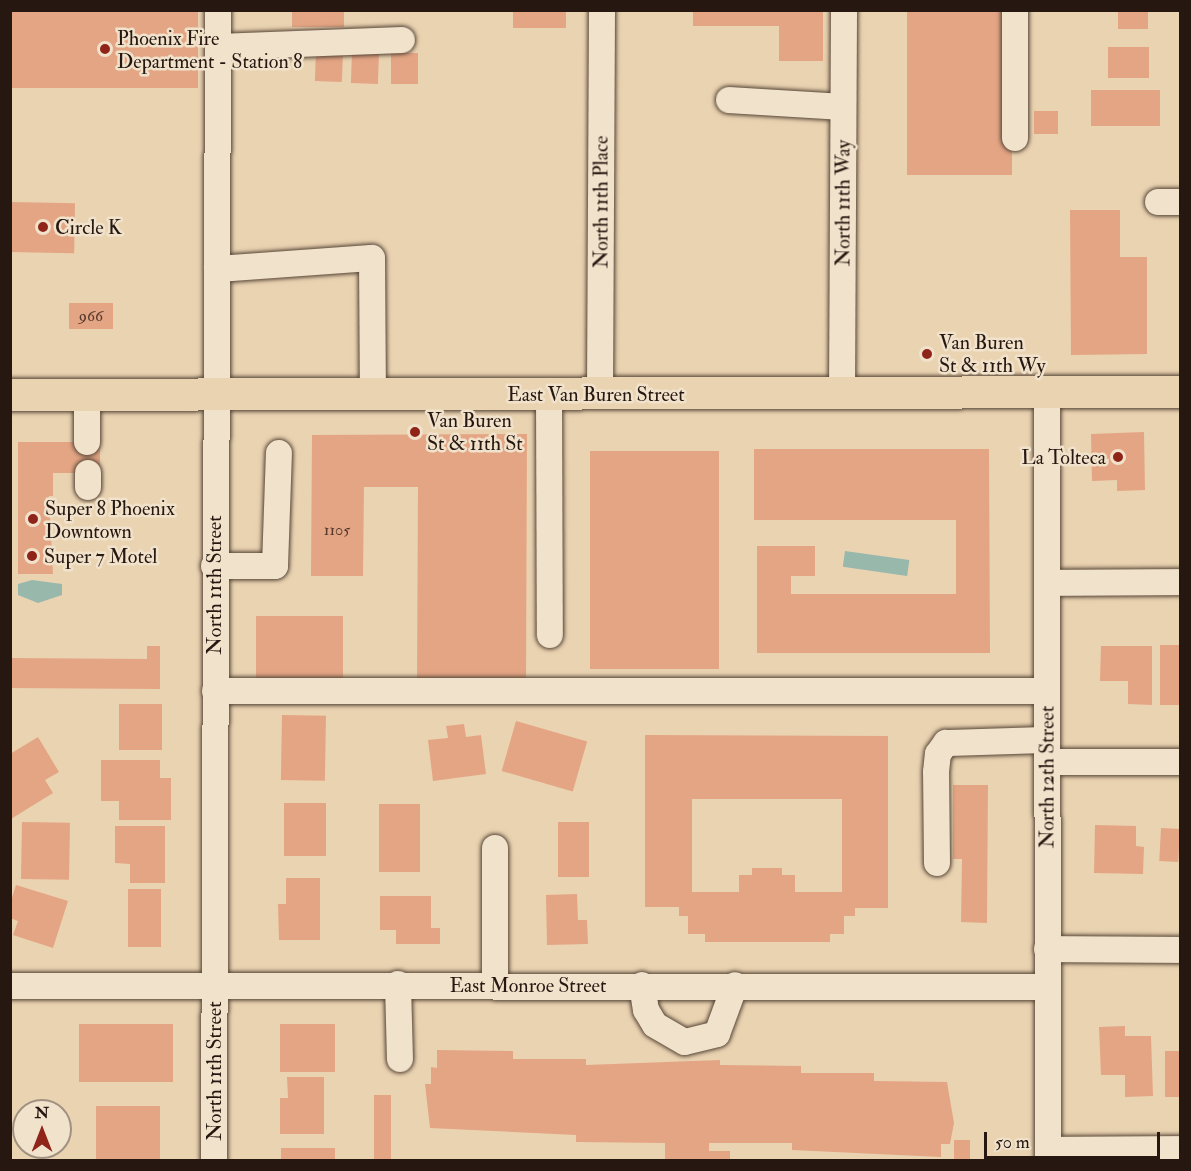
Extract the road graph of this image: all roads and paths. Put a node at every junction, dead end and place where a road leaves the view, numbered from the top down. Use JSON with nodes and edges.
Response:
{"nodes":[{"id":1,"x":218,"y":10,"type":"edge"},
{"id":2,"x":602,"y":10,"type":"edge"},
{"id":3,"x":844,"y":10,"type":"edge"},
{"id":4,"x":1015,"y":10,"type":"edge"},
{"id":5,"x":402,"y":40,"type":"dead end"},
{"id":6,"x":218,"y":47,"type":"junction"},
{"id":7,"x":729,"y":100,"type":"dead end"},
{"id":8,"x":843,"y":107,"type":"junction"},
{"id":9,"x":1015,"y":138,"type":"dead end"},
{"id":10,"x":217,"y":269,"type":"junction"},
{"id":11,"x":1180,"y":392,"type":"edge"},
{"id":12,"x":600,"y":393,"type":"junction"},
{"id":13,"x":10,"y":394,"type":"edge"},
{"id":14,"x":373,"y":394,"type":"junction"},
{"id":15,"x":549,"y":394,"type":"junction"},
{"id":16,"x":842,"y":394,"type":"junction"},
{"id":17,"x":1047,"y":394,"type":"junction"},
{"id":18,"x":87,"y":395,"type":"junction"},
{"id":19,"x":215,"y":395,"type":"junction"},
{"id":20,"x":87,"y":442,"type":"dead end"},
{"id":21,"x":279,"y":453,"type":"dead end"},
{"id":22,"x":214,"y":566,"type":"junction"},
{"id":23,"x":1180,"y":582,"type":"edge"},
{"id":24,"x":1047,"y":583,"type":"junction"},
{"id":25,"x":550,"y":635,"type":"dead end"},
{"id":26,"x":215,"y":691,"type":"junction"},
{"id":27,"x":1047,"y":691,"type":"junction"},
{"id":28,"x":1047,"y":751,"type":"junction"},
{"id":29,"x":1180,"y":762,"type":"edge"},
{"id":30,"x":495,"y":848,"type":"dead end"},
{"id":31,"x":937,"y":863,"type":"dead end"},
{"id":32,"x":1047,"y":950,"type":"junction"},
{"id":33,"x":1180,"y":950,"type":"edge"},
{"id":34,"x":398,"y":984,"type":"junction"},
{"id":35,"x":495,"y":984,"type":"junction"},
{"id":36,"x":215,"y":985,"type":"junction"},
{"id":37,"x":642,"y":985,"type":"junction"},
{"id":38,"x":735,"y":985,"type":"junction"},
{"id":39,"x":10,"y":986,"type":"edge"},
{"id":40,"x":1047,"y":987,"type":"junction"},
{"id":41,"x":400,"y":1059,"type":"dead end"},
{"id":42,"x":1180,"y":1149,"type":"edge"},
{"id":43,"x":1048,"y":1155,"type":"edge"},
{"id":44,"x":214,"y":1161,"type":"edge"}],
"edges":[{"from":1,"to":6,"type":"street","name":"North 11th Street"},
{"from":2,"to":12,"type":"street","name":"North 11th Place"},
{"from":3,"to":8,"type":"street","name":"North 11th Way"},
{"from":4,"to":9,"type":"street"},
{"from":5,"to":6,"type":"street"},
{"from":6,"to":10,"type":"street","name":"North 11th Street"},
{"from":7,"to":8,"type":"street"},
{"from":8,"to":16,"type":"street","name":"North 11th Way"},
{"from":10,"to":14,"type":"street"},
{"from":10,"to":19,"type":"street","name":"North 11th Street"},
{"from":11,"to":17,"type":"main road","name":"East Van Buren Street"},
{"from":12,"to":15,"type":"main road","name":"East Van Buren Street"},
{"from":12,"to":16,"type":"main road","name":"East Van Buren Street"},
{"from":13,"to":18,"type":"main road","name":"East Van Buren Street"},
{"from":14,"to":15,"type":"main road","name":"East Van Buren Street"},
{"from":14,"to":19,"type":"main road","name":"East Van Buren Street"},
{"from":15,"to":25,"type":"street"},
{"from":16,"to":17,"type":"main road","name":"East Van Buren Street"},
{"from":17,"to":24,"type":"street","name":"North 12th Street"},
{"from":18,"to":19,"type":"main road","name":"East Van Buren Street"},
{"from":18,"to":20,"type":"street"},
{"from":19,"to":22,"type":"street","name":"North 11th Street"},
{"from":21,"to":22,"type":"street"},
{"from":22,"to":26,"type":"street","name":"North 11th Street"},
{"from":23,"to":24,"type":"street"},
{"from":24,"to":27,"type":"street","name":"North 12th Street"},
{"from":26,"to":27,"type":"street"},
{"from":26,"to":36,"type":"street","name":"North 11th Street"},
{"from":27,"to":28,"type":"street","name":"North 12th Street"},
{"from":28,"to":29,"type":"street"},
{"from":28,"to":31,"type":"street"},
{"from":28,"to":32,"type":"street","name":"North 12th Street"},
{"from":30,"to":35,"type":"street"},
{"from":32,"to":33,"type":"street"},
{"from":32,"to":40,"type":"street","name":"North 12th Street"},
{"from":34,"to":35,"type":"street","name":"East Monroe Street"},
{"from":34,"to":36,"type":"street","name":"East Monroe Street"},
{"from":34,"to":41,"type":"street"},
{"from":35,"to":37,"type":"street","name":"East Monroe Street"},
{"from":36,"to":39,"type":"street","name":"East Monroe Street"},
{"from":36,"to":44,"type":"street","name":"North 11th Street"},
{"from":37,"to":38,"type":"street","name":"East Monroe Street"},
{"from":37,"to":38,"type":"street"},
{"from":38,"to":40,"type":"street","name":"East Monroe Street"},
{"from":40,"to":43,"type":"street","name":"North 12th Street"},
{"from":42,"to":43,"type":"street"}]}
